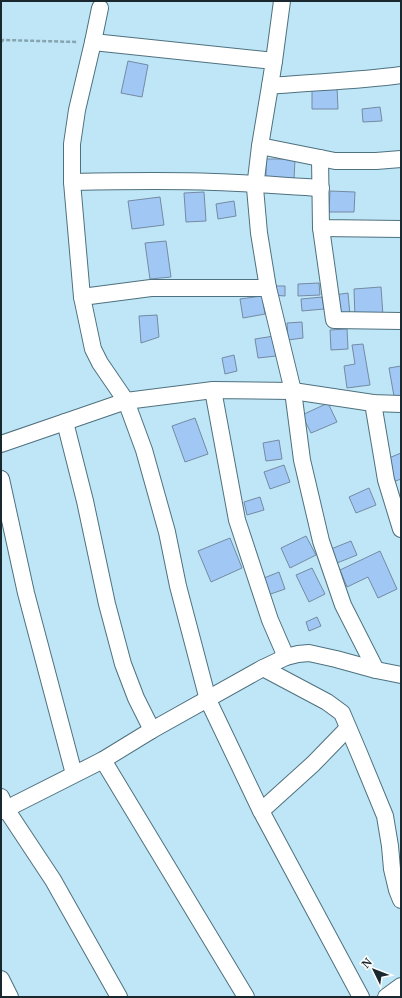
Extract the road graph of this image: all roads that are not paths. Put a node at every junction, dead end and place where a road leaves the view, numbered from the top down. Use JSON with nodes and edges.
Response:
{"nodes":[{"id":1,"x":282,"y":1,"type":"edge"},
{"id":2,"x":100,"y":8,"type":"dead end"},
{"id":3,"x":93,"y":42,"type":"junction"},
{"id":4,"x":274,"y":60,"type":"junction"},
{"id":5,"x":401,"y":76,"type":"edge"},
{"id":6,"x":270,"y":86,"type":"junction"},
{"id":7,"x":260,"y":146,"type":"junction"},
{"id":8,"x":320,"y":158,"type":"junction"},
{"id":9,"x":401,"y":159,"type":"edge"},
{"id":10,"x":72,"y":182,"type":"junction"},
{"id":11,"x":255,"y":183,"type":"junction"},
{"id":12,"x":321,"y":188,"type":"junction"},
{"id":13,"x":321,"y":228,"type":"junction"},
{"id":14,"x":401,"y":229,"type":"edge"},
{"id":15,"x":268,"y":288,"type":"junction"},
{"id":16,"x":82,"y":297,"type":"junction"},
{"id":17,"x":401,"y":321,"type":"edge"},
{"id":18,"x":213,"y":390,"type":"junction"},
{"id":19,"x":293,"y":391,"type":"junction"},
{"id":20,"x":126,"y":401,"type":"junction"},
{"id":21,"x":373,"y":404,"type":"junction"},
{"id":22,"x":401,"y":404,"type":"edge"},
{"id":23,"x":65,"y":422,"type":"junction"},
{"id":24,"x":1,"y":444,"type":"edge"},
{"id":25,"x":1,"y":479,"type":"edge"},
{"id":26,"x":401,"y":529,"type":"edge"},
{"id":27,"x":286,"y":657,"type":"junction"},
{"id":28,"x":263,"y":668,"type":"junction"},
{"id":29,"x":376,"y":670,"type":"junction"},
{"id":30,"x":401,"y":675,"type":"edge"},
{"id":31,"x":208,"y":700,"type":"junction"},
{"id":32,"x":348,"y":728,"type":"junction"},
{"id":33,"x":152,"y":730,"type":"junction"},
{"id":34,"x":103,"y":760,"type":"junction"},
{"id":35,"x":74,"y":774,"type":"junction"},
{"id":36,"x":3,"y":806,"type":"edge"},
{"id":37,"x":261,"y":811,"type":"junction"},
{"id":38,"x":396,"y":844,"type":"edge"},
{"id":39,"x":401,"y":900,"type":"edge"},
{"id":40,"x":1,"y":979,"type":"edge"},
{"id":41,"x":401,"y":986,"type":"edge"},
{"id":42,"x":10,"y":997,"type":"edge"},
{"id":43,"x":119,"y":997,"type":"edge"},
{"id":44,"x":246,"y":997,"type":"edge"},
{"id":45,"x":361,"y":997,"type":"edge"},
{"id":46,"x":386,"y":997,"type":"edge"}],
"edges":[{"from":1,"to":4,"type":"street"},
{"from":2,"to":3,"type":"street"},
{"from":3,"to":4,"type":"street"},
{"from":3,"to":10,"type":"street"},
{"from":4,"to":6,"type":"street"},
{"from":5,"to":6,"type":"street"},
{"from":6,"to":7,"type":"street"},
{"from":7,"to":8,"type":"street"},
{"from":7,"to":11,"type":"street"},
{"from":8,"to":9,"type":"street"},
{"from":8,"to":12,"type":"street"},
{"from":10,"to":11,"type":"street"},
{"from":10,"to":16,"type":"street"},
{"from":11,"to":12,"type":"street"},
{"from":11,"to":15,"type":"street"},
{"from":12,"to":13,"type":"street"},
{"from":13,"to":14,"type":"street"},
{"from":13,"to":17,"type":"street"},
{"from":15,"to":16,"type":"street"},
{"from":15,"to":19,"type":"street"},
{"from":16,"to":20,"type":"street"},
{"from":18,"to":19,"type":"street"},
{"from":18,"to":20,"type":"street"},
{"from":18,"to":27,"type":"street"},
{"from":19,"to":21,"type":"street"},
{"from":19,"to":29,"type":"street"},
{"from":20,"to":23,"type":"street"},
{"from":20,"to":31,"type":"street"},
{"from":21,"to":22,"type":"street"},
{"from":21,"to":26,"type":"street"},
{"from":23,"to":24,"type":"street"},
{"from":23,"to":33,"type":"street"},
{"from":25,"to":35,"type":"street"},
{"from":27,"to":28,"type":"street"},
{"from":27,"to":29,"type":"street"},
{"from":28,"to":31,"type":"street"},
{"from":28,"to":32,"type":"street"},
{"from":29,"to":30,"type":"street"},
{"from":31,"to":33,"type":"street"},
{"from":31,"to":37,"type":"street"},
{"from":32,"to":37,"type":"street"},
{"from":32,"to":38,"type":"street"},
{"from":33,"to":34,"type":"street"},
{"from":34,"to":35,"type":"street"},
{"from":34,"to":44,"type":"street"},
{"from":35,"to":36,"type":"street"},
{"from":36,"to":43,"type":"street"},
{"from":37,"to":45,"type":"street"},
{"from":38,"to":39,"type":"street"},
{"from":40,"to":42,"type":"street"},
{"from":41,"to":46,"type":"street"}]}
